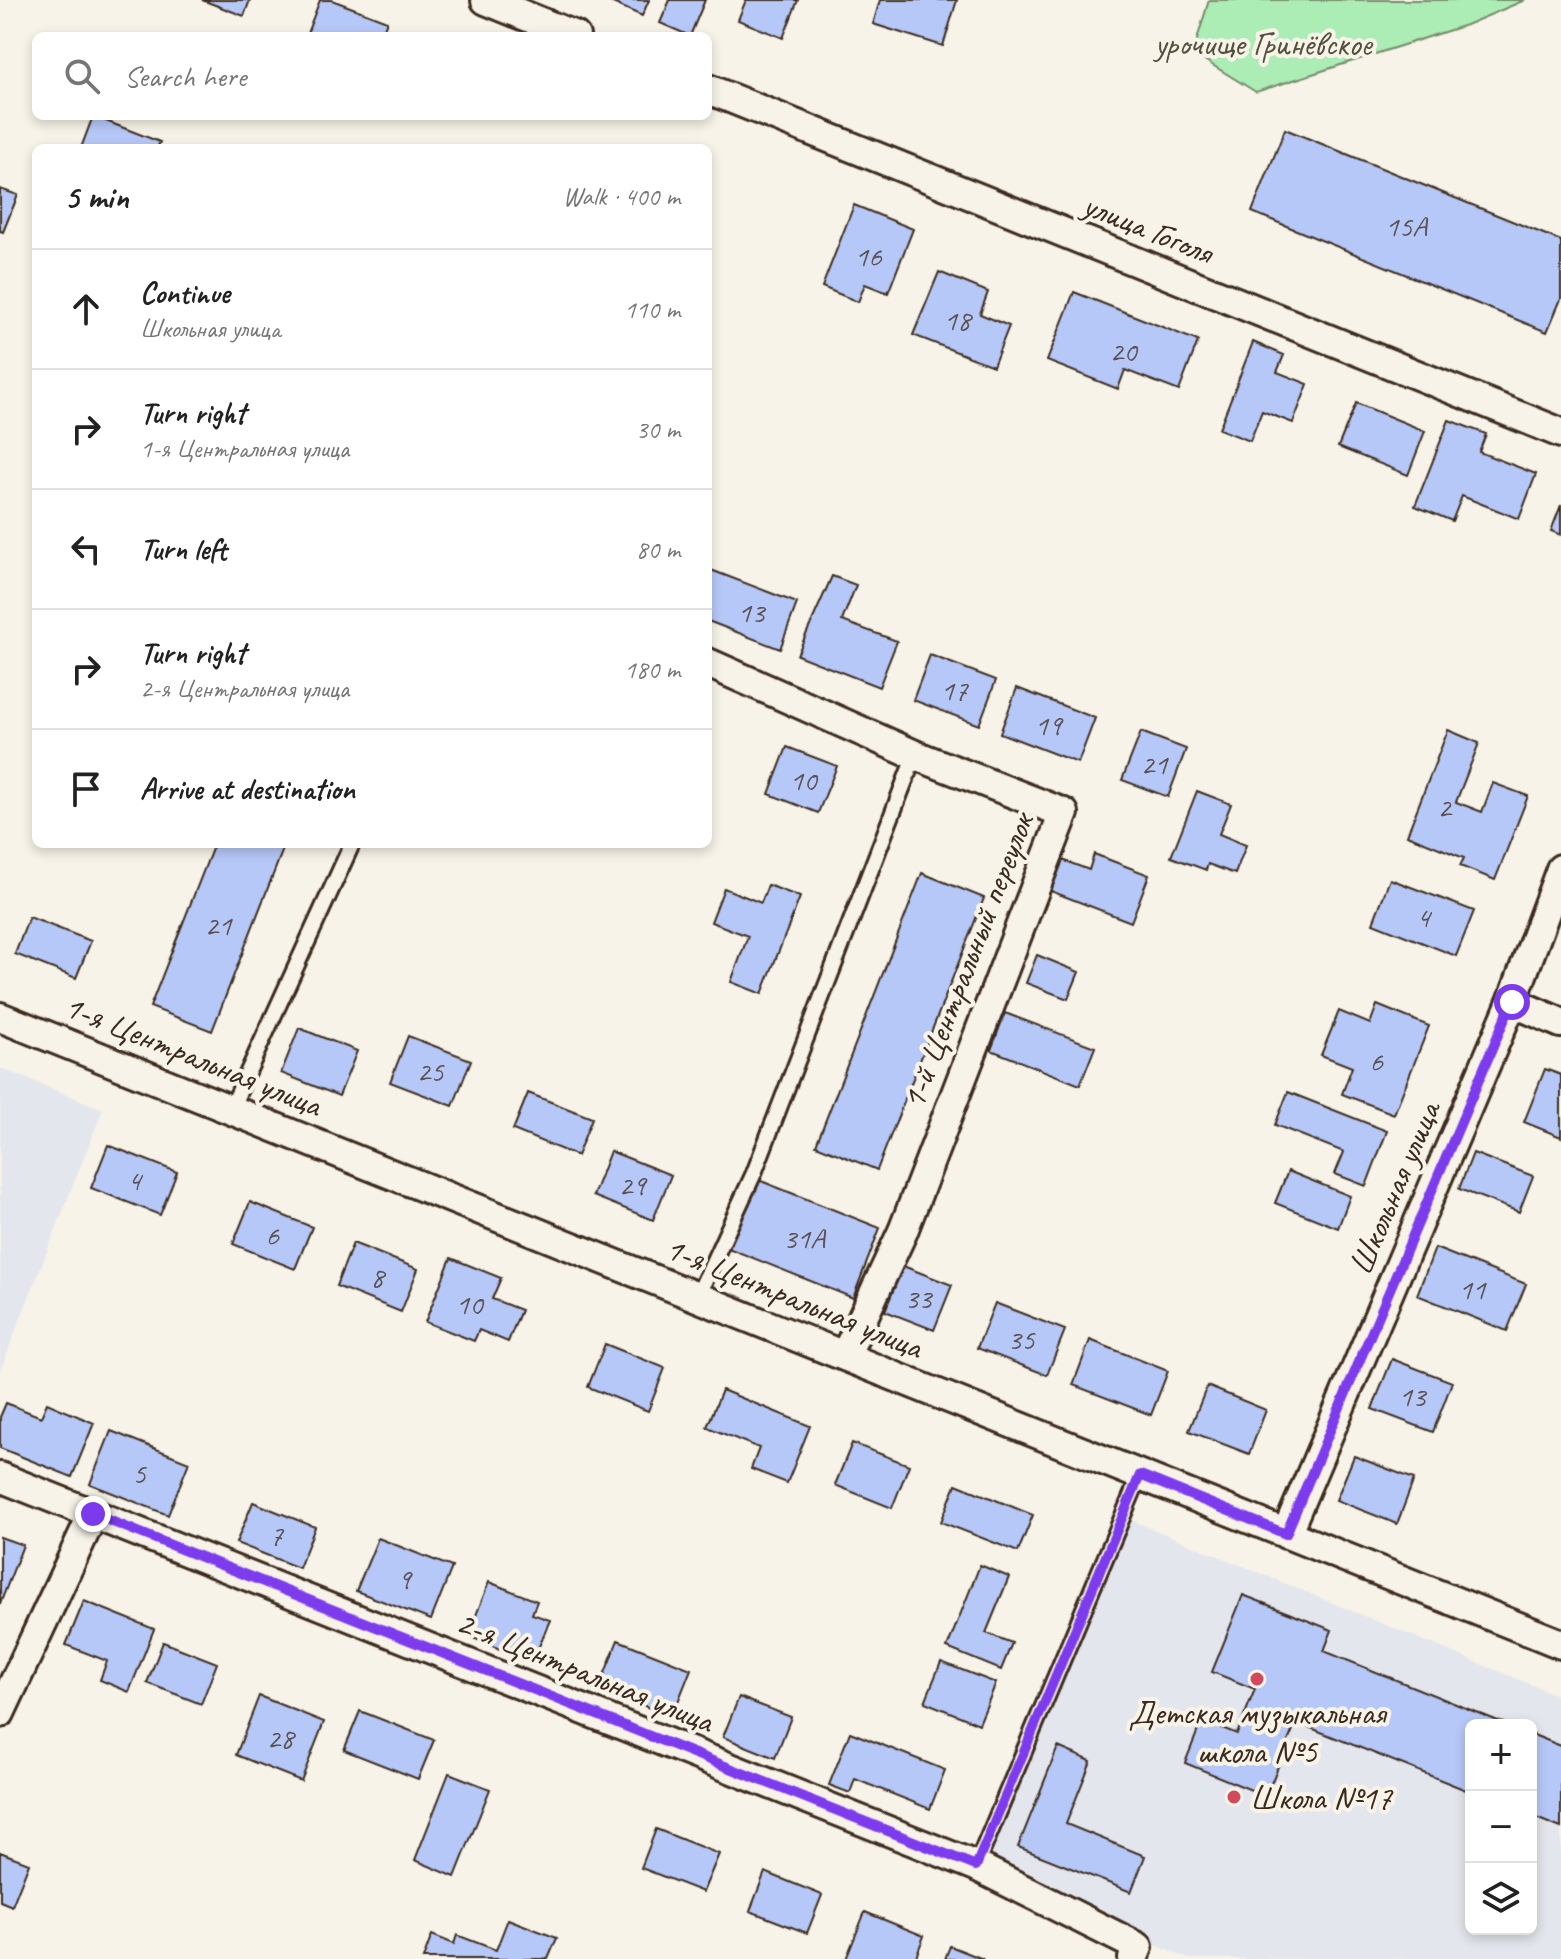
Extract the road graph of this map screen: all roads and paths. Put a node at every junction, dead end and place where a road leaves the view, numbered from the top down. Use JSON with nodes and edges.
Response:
{"nodes":[{"id":1,"x":486,"y":0,"type":"edge"},
{"id":2,"x":565,"y":32,"type":"edge"},
{"id":3,"x":712,"y":91,"type":"edge"},
{"id":4,"x":1561,"y":433,"type":"edge"},
{"id":5,"x":712,"y":665,"type":"edge"},
{"id":6,"x":915,"y":755,"type":"junction"},
{"id":7,"x":350,"y":848,"type":"edge"},
{"id":8,"x":1561,"y":869,"type":"edge"},
{"id":9,"x":1512,"y":1002,"type":"junction"},
{"id":10,"x":0,"y":1017,"type":"edge"},
{"id":11,"x":1561,"y":1023,"type":"edge"},
{"id":12,"x":231,"y":1109,"type":"junction"},
{"id":13,"x":697,"y":1297,"type":"junction"},
{"id":14,"x":845,"y":1356,"type":"junction"},
{"id":15,"x":1140,"y":1475,"type":"junction"},
{"id":16,"x":0,"y":1477,"type":"edge"},
{"id":17,"x":93,"y":1514,"type":"junction"},
{"id":18,"x":1286,"y":1534,"type":"junction"},
{"id":19,"x":1561,"y":1644,"type":"edge"},
{"id":20,"x":0,"y":1713,"type":"edge"},
{"id":21,"x":976,"y":1866,"type":"junction"},
{"id":22,"x":1136,"y":1953,"type":"edge"}],
"edges":[{"from":1,"to":2,"type":"street"},
{"from":3,"to":4,"type":"street","name":"улица Гоголя"},
{"from":5,"to":6,"type":"street","name":"1-й Центральный переулок"},
{"from":6,"to":13,"type":"lane"},
{"from":6,"to":14,"type":"street","name":"1-й Центральный переулок"},
{"from":7,"to":12,"type":"lane"},
{"from":8,"to":9,"type":"street","name":"Школьная улица"},
{"from":9,"to":11,"type":"street"},
{"from":9,"to":18,"type":"street","name":"Школьная улица"},
{"from":10,"to":12,"type":"street","name":"1-я Центральная улица"},
{"from":12,"to":13,"type":"street","name":"1-я Центральная улица"},
{"from":13,"to":14,"type":"street","name":"1-я Центральная улица"},
{"from":14,"to":15,"type":"street","name":"1-я Центральная улица"},
{"from":15,"to":18,"type":"street","name":"1-я Центральная улица"},
{"from":15,"to":21,"type":"lane"},
{"from":16,"to":17,"type":"street","name":"2-я Центральная улица"},
{"from":17,"to":20,"type":"street"},
{"from":17,"to":21,"type":"street","name":"2-я Центральная улица"},
{"from":18,"to":19,"type":"street","name":"1-я Центральная улица"},
{"from":21,"to":22,"type":"street","name":"2-я Центральная улица"}]}
